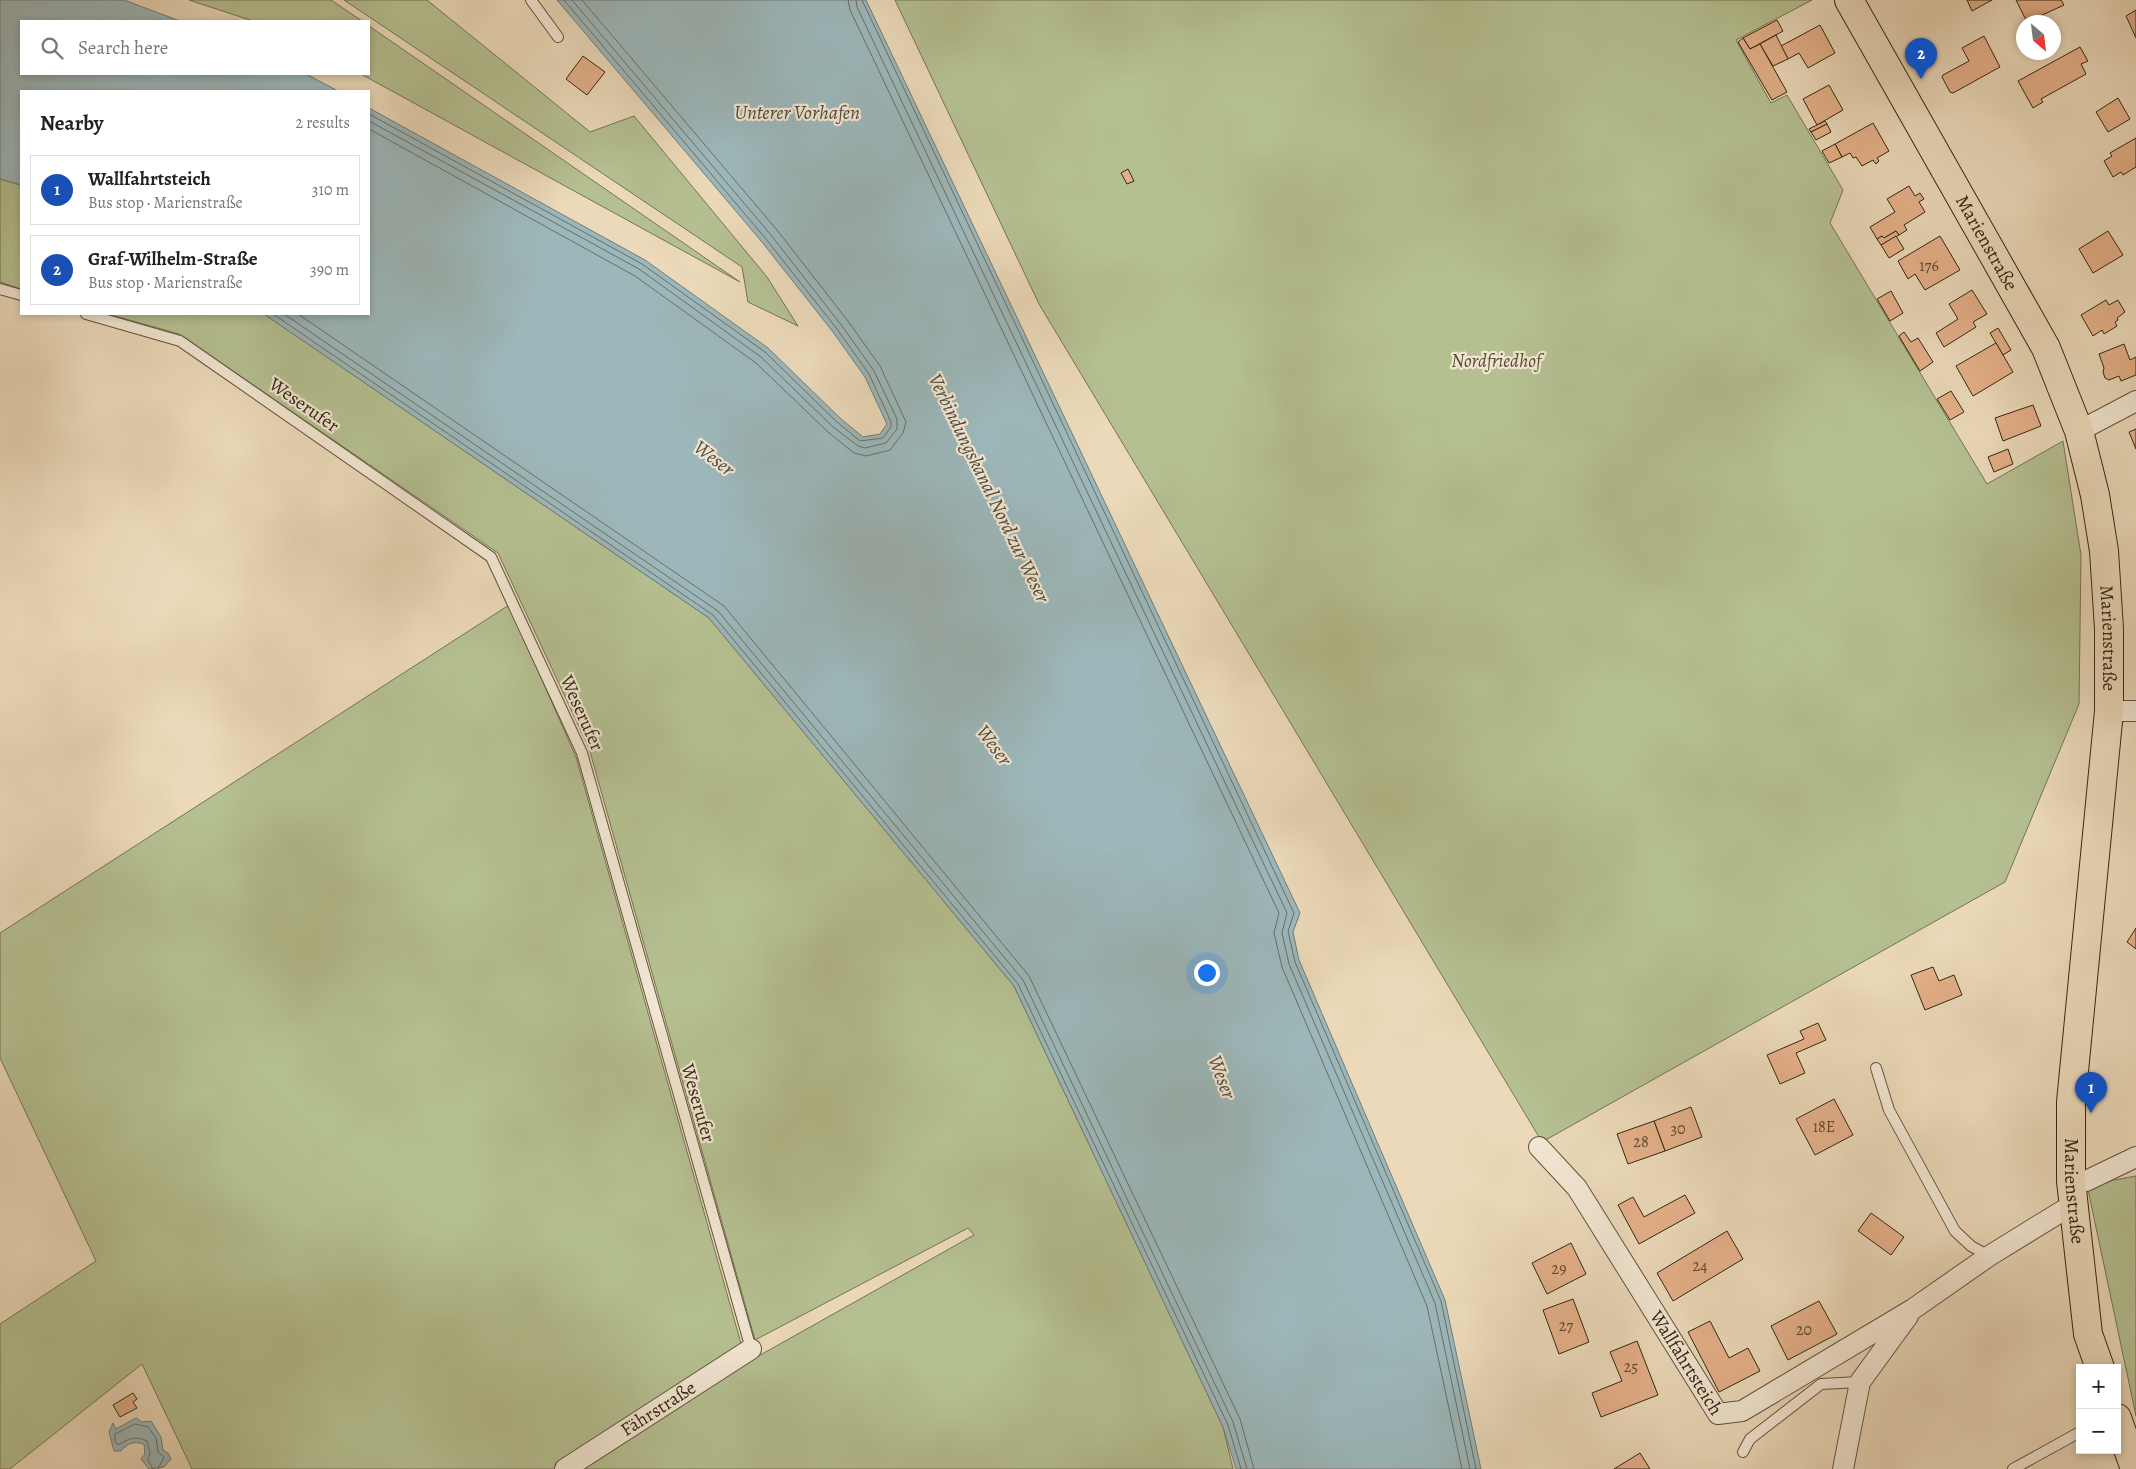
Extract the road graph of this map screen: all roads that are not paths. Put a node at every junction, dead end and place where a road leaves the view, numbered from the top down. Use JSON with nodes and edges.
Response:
{"nodes":[{"id":1,"x":531,"y":0,"type":"edge"},
{"id":2,"x":1849,"y":0,"type":"edge"},
{"id":3,"x":558,"y":37,"type":"dead end"},
{"id":4,"x":0,"y":289,"type":"edge"},
{"id":5,"x":20,"y":295,"type":"edge"},
{"id":6,"x":89,"y":315,"type":"edge"},
{"id":7,"x":2136,"y":401,"type":"edge"},
{"id":8,"x":2079,"y":431,"type":"junction"},
{"id":9,"x":2109,"y":711,"type":"junction"},
{"id":10,"x":2136,"y":711,"type":"edge"},
{"id":11,"x":1876,"y":1068,"type":"dead end"},
{"id":12,"x":1539,"y":1146,"type":"dead end"},
{"id":13,"x":2136,"y":1157,"type":"edge"},
{"id":14,"x":2071,"y":1193,"type":"junction"},
{"id":15,"x":1989,"y":1256,"type":"junction"},
{"id":16,"x":1913,"y":1309,"type":"junction"},
{"id":17,"x":751,"y":1349,"type":"joint"},
{"id":18,"x":2099,"y":1364,"type":"edge"},
{"id":19,"x":1860,"y":1382,"type":"junction"},
{"id":20,"x":2121,"y":1429,"type":"edge"},
{"id":21,"x":2076,"y":1434,"type":"edge"},
{"id":22,"x":1742,"y":1452,"type":"dead end"},
{"id":23,"x":565,"y":1469,"type":"edge"},
{"id":24,"x":1843,"y":1469,"type":"edge"},
{"id":25,"x":2012,"y":1469,"type":"edge"},
{"id":26,"x":2135,"y":1469,"type":"edge"}],
"edges":[{"from":1,"to":3,"type":"lane"},
{"from":2,"to":8,"type":"main road","name":"Marienstraße"},
{"from":4,"to":5,"type":"lane"},
{"from":6,"to":17,"type":"lane","name":"Weserufer"},
{"from":7,"to":8,"type":"street"},
{"from":8,"to":9,"type":"main road","name":"Marienstraße"},
{"from":9,"to":10,"type":"street"},
{"from":9,"to":14,"type":"main road","name":"Marienstraße"},
{"from":11,"to":15,"type":"lane"},
{"from":12,"to":16,"type":"street","name":"Wallfahrtsteich"},
{"from":13,"to":14,"type":"street","name":"Wallfahrtsteich"},
{"from":14,"to":15,"type":"street","name":"Wallfahrtsteich"},
{"from":14,"to":18,"type":"main road","name":"Marienstraße"},
{"from":15,"to":16,"type":"street","name":"Wallfahrtsteich"},
{"from":16,"to":19,"type":"street"},
{"from":17,"to":23,"type":"street","name":"Fährstraße"},
{"from":19,"to":22,"type":"lane"},
{"from":19,"to":24,"type":"street"},
{"from":20,"to":26,"type":"main road"},
{"from":21,"to":25,"type":"lane"}]}
